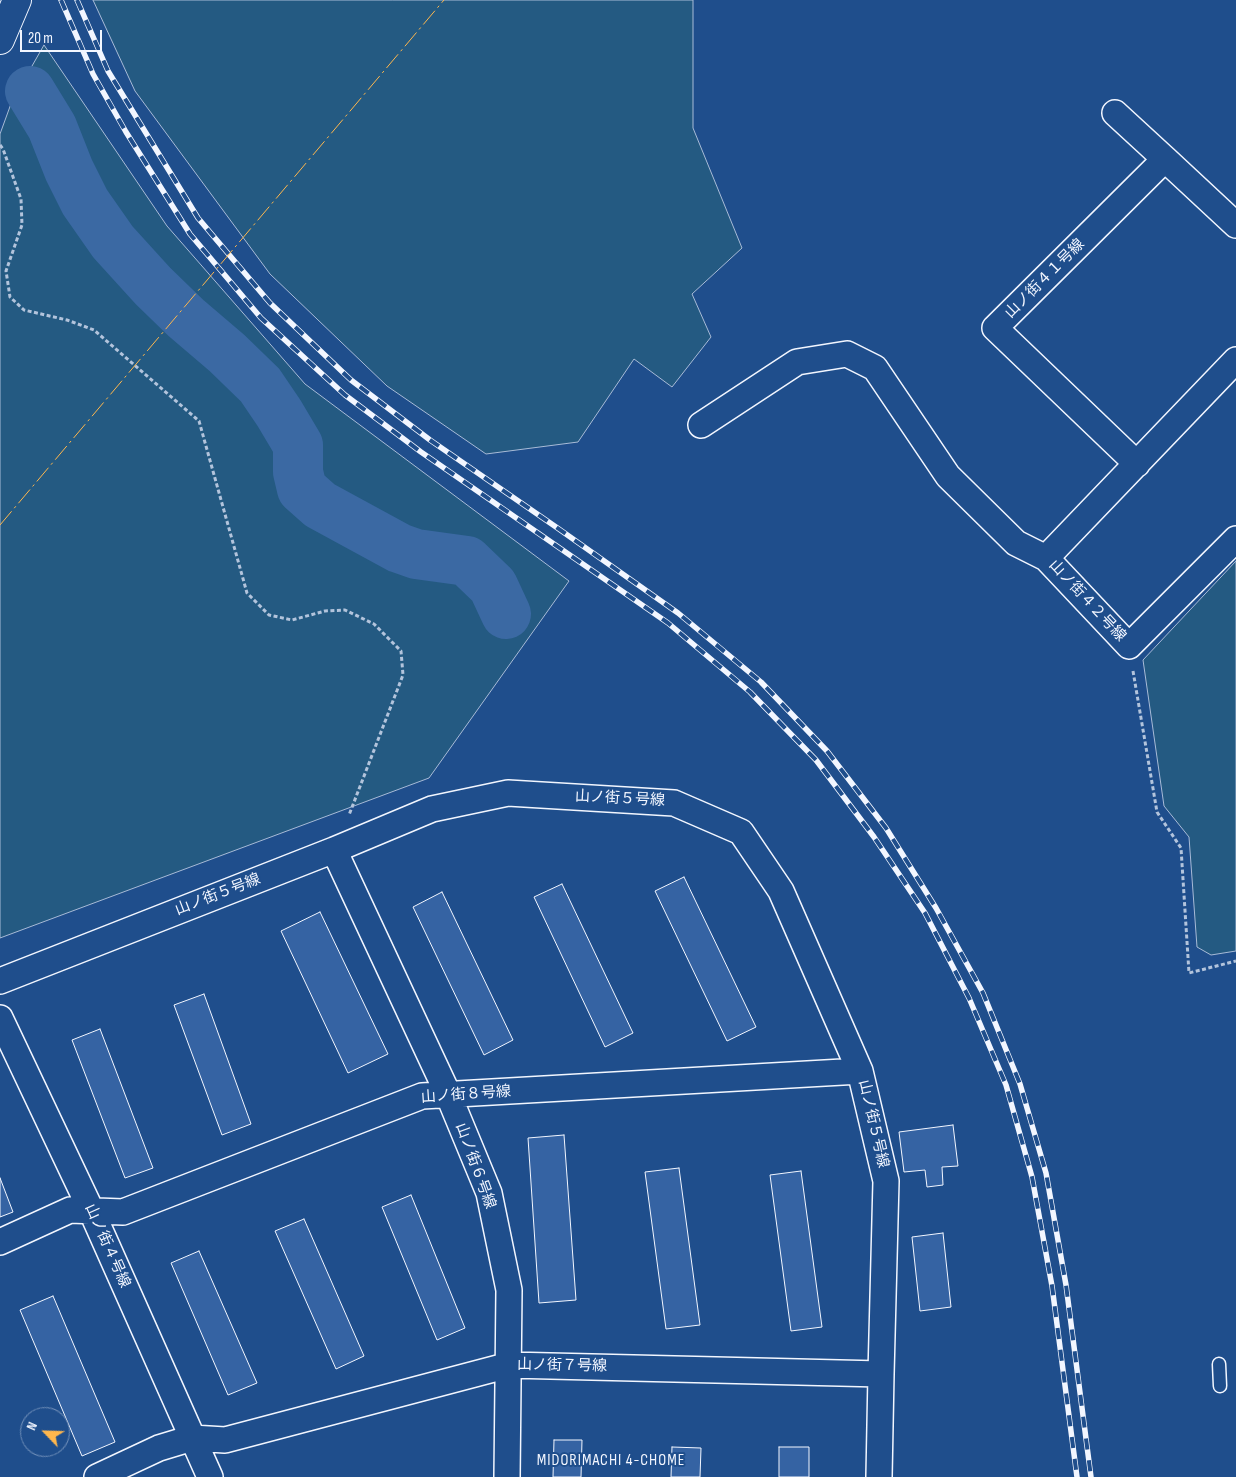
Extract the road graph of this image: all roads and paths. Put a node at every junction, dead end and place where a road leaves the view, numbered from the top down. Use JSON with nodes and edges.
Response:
{"nodes":[{"id":1,"x":17,"y":0,"type":"edge"},
{"id":2,"x":0,"y":40,"type":"edge"},
{"id":3,"x":1115,"y":113,"type":"dead end"},
{"id":4,"x":0,"y":146,"type":"edge"},
{"id":5,"x":1165,"y":159,"type":"junction"},
{"id":6,"x":1236,"y":225,"type":"edge"},
{"id":7,"x":1236,"y":360,"type":"edge"},
{"id":8,"x":701,"y":425,"type":"dead end"},
{"id":9,"x":1137,"y":464,"type":"junction"},
{"id":10,"x":1236,"y":539,"type":"edge"},
{"id":11,"x":1046,"y":558,"type":"junction"},
{"id":12,"x":1129,"y":646,"type":"junction"},
{"id":13,"x":334,"y":850,"type":"junction"},
{"id":14,"x":1236,"y":961,"type":"edge"},
{"id":15,"x":0,"y":981,"type":"edge"},
{"id":16,"x":0,"y":1018,"type":"edge"},
{"id":17,"x":860,"y":1071,"type":"junction"},
{"id":18,"x":448,"y":1094,"type":"junction"},
{"id":19,"x":91,"y":1210,"type":"junction"},
{"id":20,"x":0,"y":1242,"type":"edge"},
{"id":21,"x":1219,"y":1364,"type":"dead end"},
{"id":22,"x":509,"y":1365,"type":"junction"},
{"id":23,"x":880,"y":1374,"type":"junction"},
{"id":24,"x":1220,"y":1386,"type":"dead end"},
{"id":25,"x":192,"y":1438,"type":"junction"},
{"id":26,"x":97,"y":1477,"type":"edge"},
{"id":27,"x":210,"y":1477,"type":"edge"},
{"id":28,"x":507,"y":1477,"type":"edge"},
{"id":29,"x":879,"y":1477,"type":"edge"}],
"edges":[{"from":1,"to":2,"type":"highway"},
{"from":3,"to":5,"type":"street"},
{"from":4,"to":13,"type":"path"},
{"from":5,"to":6,"type":"street"},
{"from":5,"to":9,"type":"street","name":"山ノ街４１号線"},
{"from":7,"to":9,"type":"street","name":"山ノ街４２号線"},
{"from":8,"to":11,"type":"street"},
{"from":9,"to":11,"type":"street","name":"山ノ街４２号線"},
{"from":10,"to":12,"type":"street","name":"山ノ街４２号線"},
{"from":11,"to":12,"type":"street","name":"山ノ街４２号線"},
{"from":12,"to":14,"type":"path"},
{"from":13,"to":15,"type":"street","name":"山ノ街５号線"},
{"from":13,"to":17,"type":"street","name":"山ノ街５号線"},
{"from":13,"to":18,"type":"street","name":"山ノ街６号線"},
{"from":16,"to":19,"type":"street","name":"山ノ街４号線"},
{"from":17,"to":18,"type":"street","name":"山ノ街８号線"},
{"from":17,"to":23,"type":"street","name":"山ノ街５号線"},
{"from":18,"to":19,"type":"street","name":"山ノ街８号線"},
{"from":18,"to":22,"type":"street","name":"山ノ街６号線"},
{"from":19,"to":20,"type":"street","name":"山ノ街８号線"},
{"from":19,"to":25,"type":"street","name":"山ノ街４号線"},
{"from":21,"to":24,"type":"lane"},
{"from":22,"to":23,"type":"street","name":"山ノ街７号線"},
{"from":22,"to":25,"type":"street","name":"山ノ街７号線"},
{"from":22,"to":28,"type":"street","name":"山ノ街６号線"},
{"from":23,"to":29,"type":"street","name":"山ノ街５号線"},
{"from":25,"to":26,"type":"street"},
{"from":25,"to":27,"type":"street","name":"山ノ街４号線"}]}
